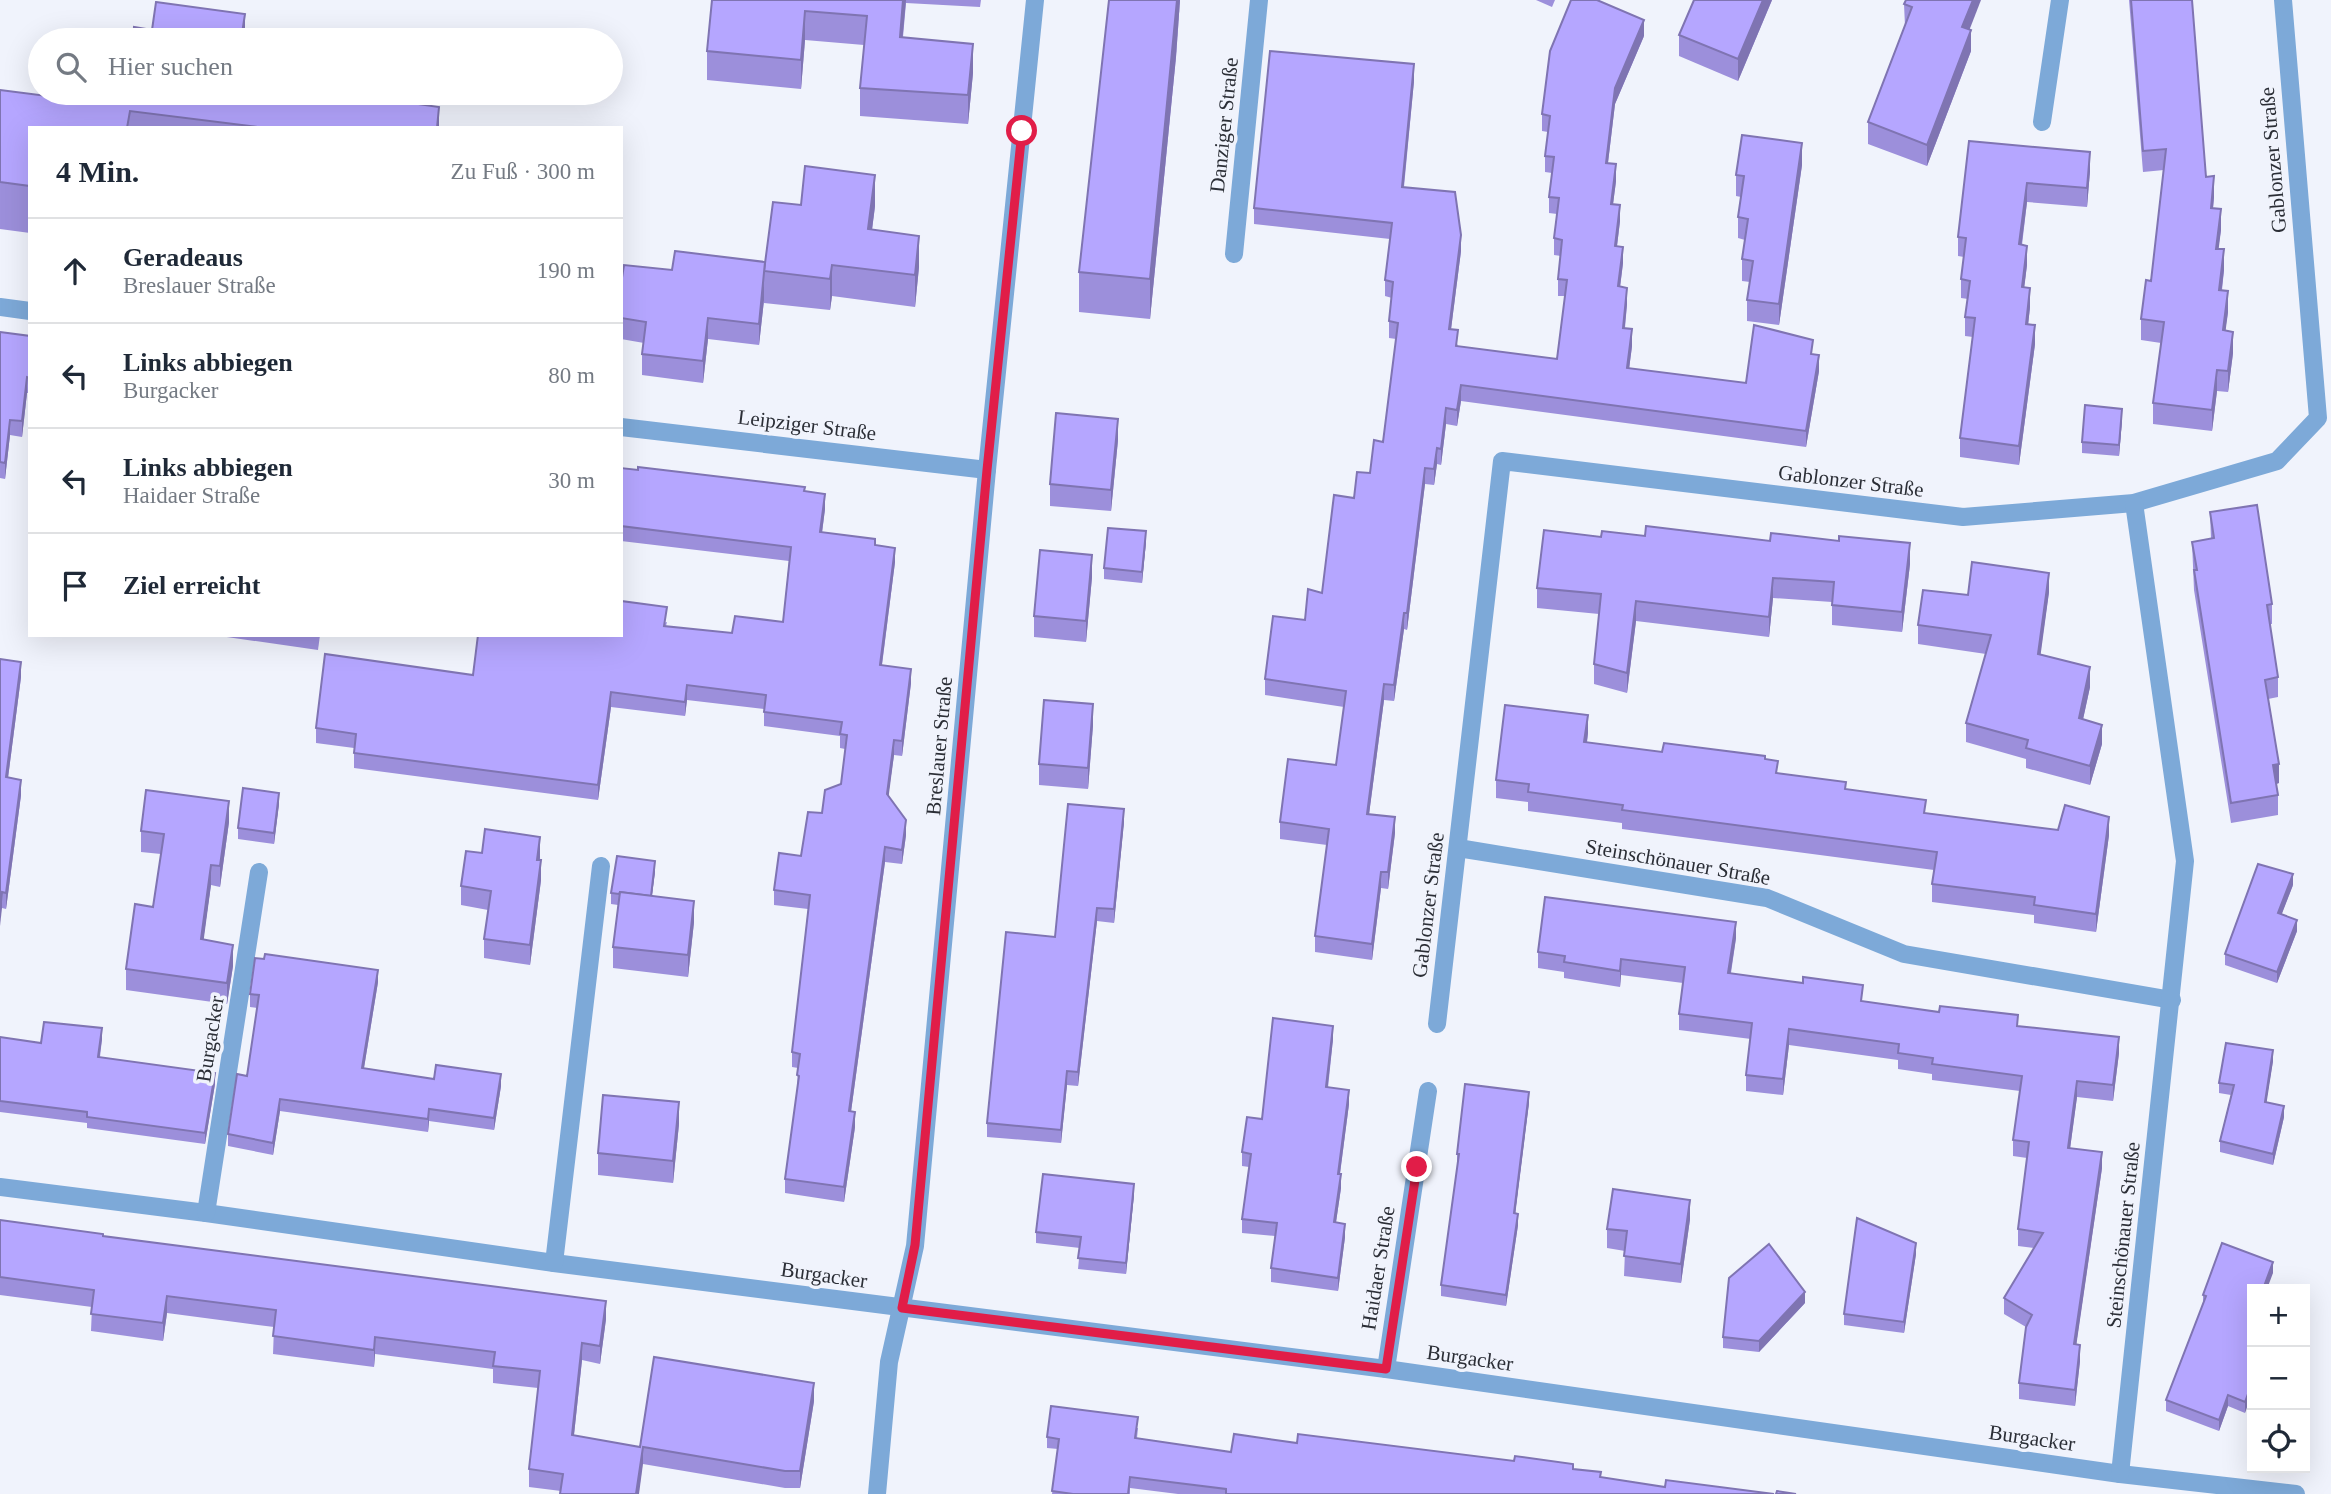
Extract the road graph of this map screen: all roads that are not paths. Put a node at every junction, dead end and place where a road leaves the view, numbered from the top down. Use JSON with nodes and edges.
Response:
{"nodes":[{"id":1,"x":1035,"y":0,"type":"edge"},
{"id":2,"x":1259,"y":0,"type":"edge"},
{"id":3,"x":2060,"y":0,"type":"edge"},
{"id":4,"x":2283,"y":0,"type":"edge"},
{"id":5,"x":2042,"y":122,"type":"dead end"},
{"id":6,"x":1234,"y":254,"type":"dead end"},
{"id":7,"x":0,"y":307,"type":"edge"},
{"id":8,"x":28,"y":311,"type":"edge"},
{"id":9,"x":623,"y":427,"type":"edge"},
{"id":10,"x":987,"y":470,"type":"junction"},
{"id":11,"x":2134,"y":503,"type":"junction"},
{"id":12,"x":1458,"y":848,"type":"junction"},
{"id":13,"x":601,"y":866,"type":"dead end"},
{"id":14,"x":259,"y":872,"type":"dead end"},
{"id":15,"x":2172,"y":1000,"type":"junction"},
{"id":16,"x":1437,"y":1024,"type":"dead end"},
{"id":17,"x":1428,"y":1091,"type":"dead end"},
{"id":18,"x":0,"y":1187,"type":"edge"},
{"id":19,"x":206,"y":1213,"type":"junction"},
{"id":20,"x":554,"y":1263,"type":"junction"},
{"id":21,"x":902,"y":1308,"type":"junction"},
{"id":22,"x":1386,"y":1369,"type":"junction"},
{"id":23,"x":2120,"y":1474,"type":"junction"},
{"id":24,"x":877,"y":1494,"type":"edge"},
{"id":25,"x":2296,"y":1494,"type":"edge"}],
"edges":[{"from":1,"to":10,"type":"street","name":"Breslauer Straße"},
{"from":2,"to":6,"type":"street","name":"Danziger Straße"},
{"from":3,"to":5,"type":"street"},
{"from":4,"to":11,"type":"street","name":"Gablonzer Straße"},
{"from":7,"to":8,"type":"street"},
{"from":9,"to":10,"type":"street","name":"Leipziger Straße"},
{"from":10,"to":21,"type":"street","name":"Breslauer Straße"},
{"from":11,"to":12,"type":"street","name":"Gablonzer Straße"},
{"from":11,"to":15,"type":"street","name":"Steinschönauer Straße"},
{"from":12,"to":15,"type":"street","name":"Steinschönauer Straße"},
{"from":12,"to":16,"type":"street","name":"Gablonzer Straße"},
{"from":13,"to":20,"type":"street"},
{"from":14,"to":19,"type":"street","name":"Burgacker"},
{"from":15,"to":23,"type":"street","name":"Steinschönauer Straße"},
{"from":17,"to":22,"type":"street","name":"Haidaer Straße"},
{"from":18,"to":19,"type":"street","name":"Burgacker"},
{"from":19,"to":20,"type":"street","name":"Burgacker"},
{"from":20,"to":21,"type":"street","name":"Burgacker"},
{"from":21,"to":22,"type":"street","name":"Burgacker"},
{"from":21,"to":24,"type":"street","name":"Breslauer Straße"},
{"from":22,"to":23,"type":"street","name":"Burgacker"},
{"from":23,"to":25,"type":"street","name":"Burgacker"}]}
